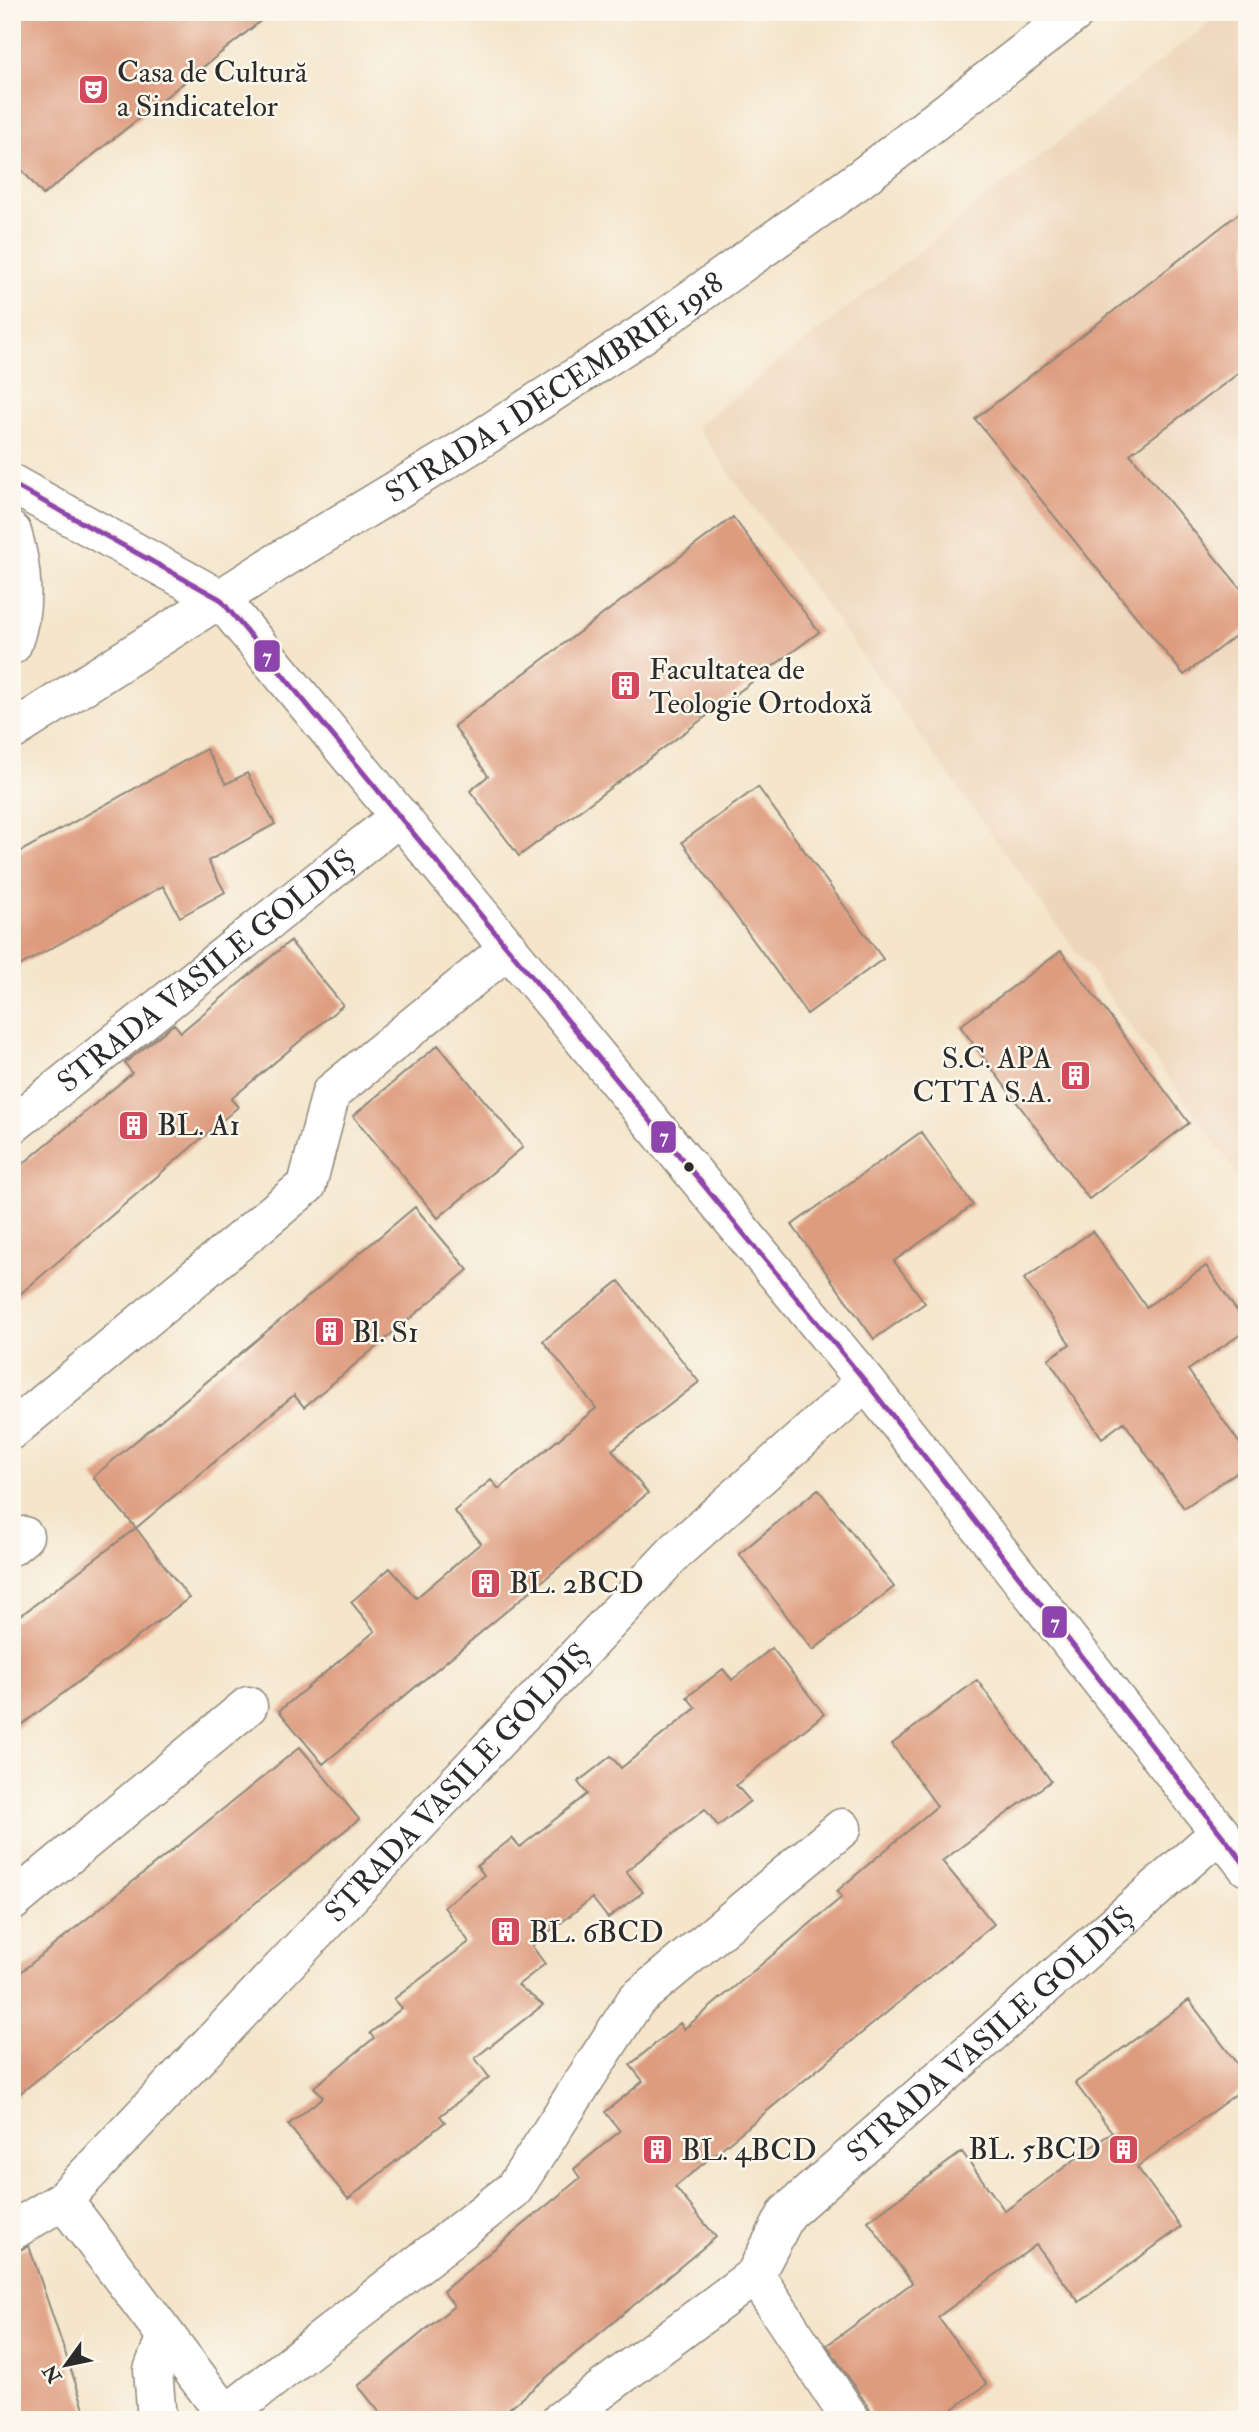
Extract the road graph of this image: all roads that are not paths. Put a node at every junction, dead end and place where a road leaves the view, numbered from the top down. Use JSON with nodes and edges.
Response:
{"nodes":[{"id":1,"x":1076,"y":12,"type":"edge"},
{"id":2,"x":12,"y":484,"type":"edge"},
{"id":3,"x":12,"y":532,"type":"edge"},
{"id":4,"x":220,"y":599,"type":"junction"},
{"id":5,"x":12,"y":645,"type":"edge"},
{"id":6,"x":12,"y":731,"type":"edge"},
{"id":7,"x":400,"y":816,"type":"junction"},
{"id":8,"x":509,"y":948,"type":"junction"},
{"id":9,"x":12,"y":1125,"type":"edge"},
{"id":10,"x":866,"y":1382,"type":"junction"},
{"id":11,"x":12,"y":1430,"type":"edge"},
{"id":12,"x":248,"y":1706,"type":"dead end"},
{"id":13,"x":842,"y":1828,"type":"dead end"},
{"id":14,"x":1219,"y":1833,"type":"junction"},
{"id":15,"x":1247,"y":1867,"type":"edge"},
{"id":16,"x":12,"y":1902,"type":"edge"},
{"id":17,"x":63,"y":2200,"type":"junction"},
{"id":18,"x":12,"y":2231,"type":"edge"},
{"id":19,"x":755,"y":2275,"type":"junction"},
{"id":20,"x":166,"y":2336,"type":"junction"},
{"id":21,"x":228,"y":2417,"type":"edge"},
{"id":22,"x":158,"y":2420,"type":"edge"},
{"id":23,"x":561,"y":2420,"type":"edge"},
{"id":24,"x":851,"y":2420,"type":"edge"}],
"edges":[{"from":1,"to":4,"type":"street","name":"STRADA 1 DECEMBRIE 1918"},
{"from":2,"to":4,"type":"street"},
{"from":3,"to":5,"type":"street"},
{"from":4,"to":6,"type":"street","name":"STRADA 1 DECEMBRIE 1918"},
{"from":4,"to":7,"type":"street"},
{"from":7,"to":8,"type":"street"},
{"from":7,"to":9,"type":"street","name":"STRADA VASILE GOLDIȘ"},
{"from":8,"to":10,"type":"street"},
{"from":8,"to":11,"type":"street"},
{"from":10,"to":14,"type":"street"},
{"from":10,"to":17,"type":"street","name":"STRADA VASILE GOLDIȘ"},
{"from":12,"to":16,"type":"street"},
{"from":13,"to":21,"type":"street"},
{"from":14,"to":15,"type":"street"},
{"from":14,"to":19,"type":"street","name":"STRADA VASILE GOLDIȘ"},
{"from":17,"to":18,"type":"street","name":"STRADA VASILE GOLDIȘ"},
{"from":17,"to":20,"type":"street"},
{"from":19,"to":23,"type":"street"},
{"from":19,"to":24,"type":"street"},
{"from":20,"to":21,"type":"street"},
{"from":20,"to":22,"type":"street"}]}
